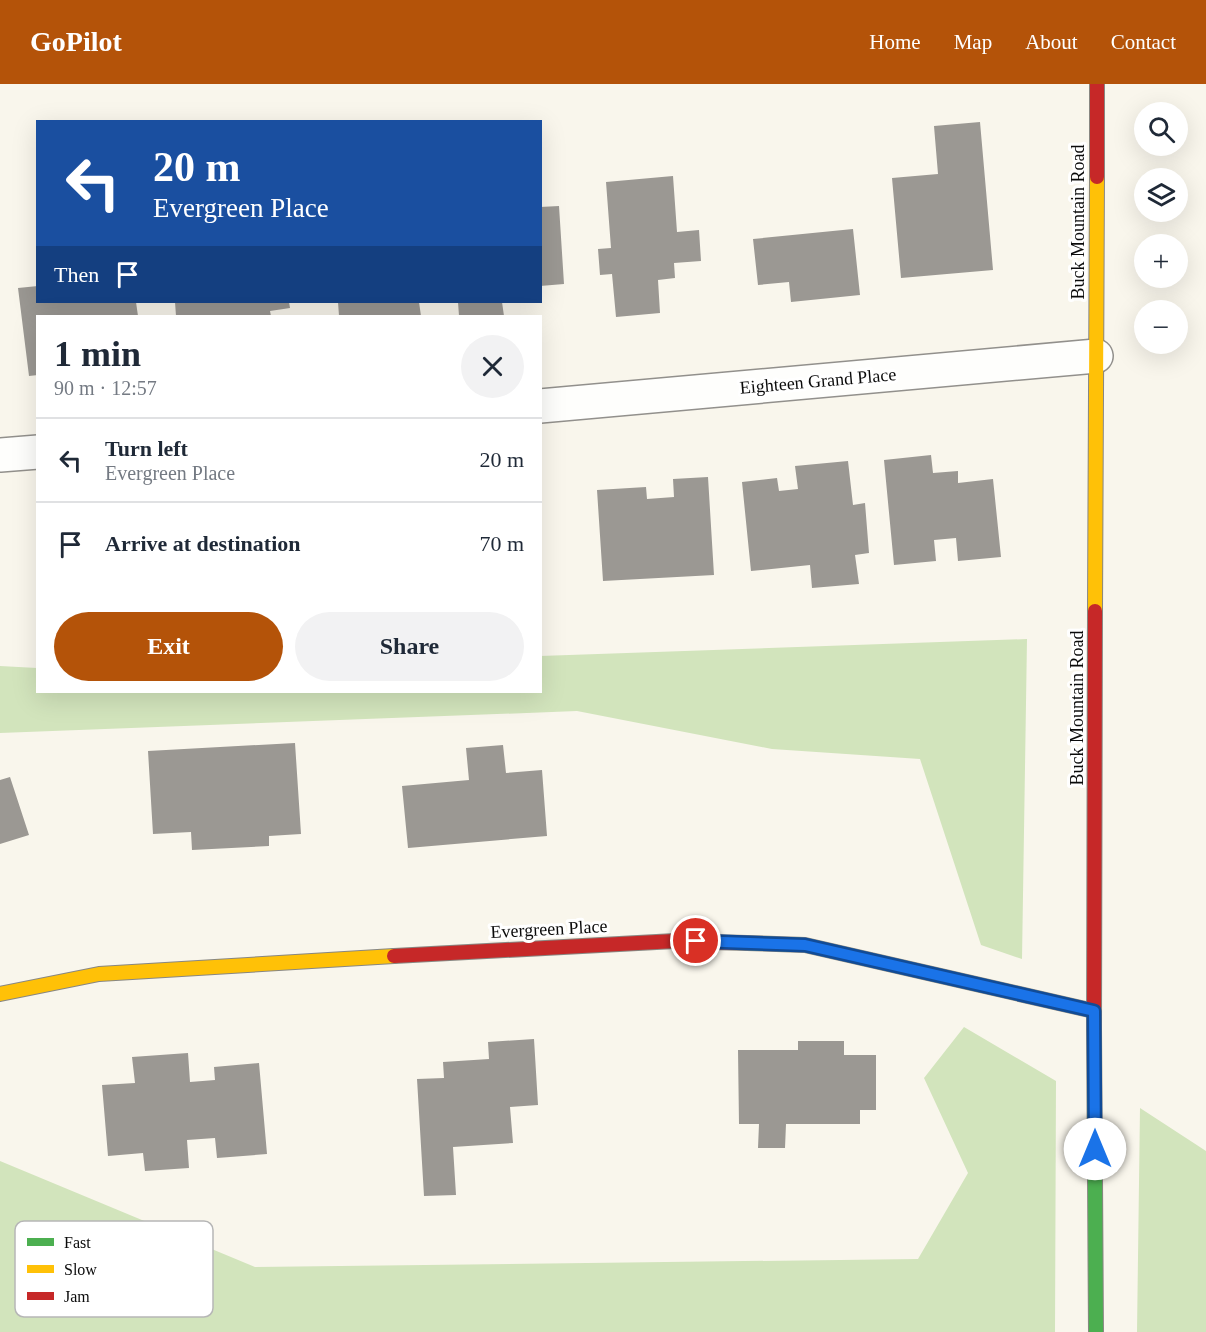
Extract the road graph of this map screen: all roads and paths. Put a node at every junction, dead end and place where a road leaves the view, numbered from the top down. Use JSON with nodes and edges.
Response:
{"nodes":[{"id":1,"x":1097,"y":84,"type":"edge"},
{"id":2,"x":1096,"y":356,"type":"junction"},
{"id":3,"x":542,"y":406,"type":"edge"},
{"id":4,"x":36,"y":452,"type":"edge"},
{"id":5,"x":0,"y":455,"type":"edge"},
{"id":6,"x":0,"y":993,"type":"edge"},
{"id":7,"x":1094,"y":1011,"type":"junction"},
{"id":8,"x":1096,"y":1332,"type":"edge"}],
"edges":[{"from":1,"to":2,"type":"street","name":"Buck Mountain Road"},
{"from":2,"to":3,"type":"street","name":"Eighteen Grand Place"},
{"from":2,"to":7,"type":"street","name":"Buck Mountain Road"},
{"from":4,"to":5,"type":"street"},
{"from":6,"to":7,"type":"street","name":"Evergreen Place"},
{"from":7,"to":8,"type":"street","name":"Buck Mountain Road"}]}
